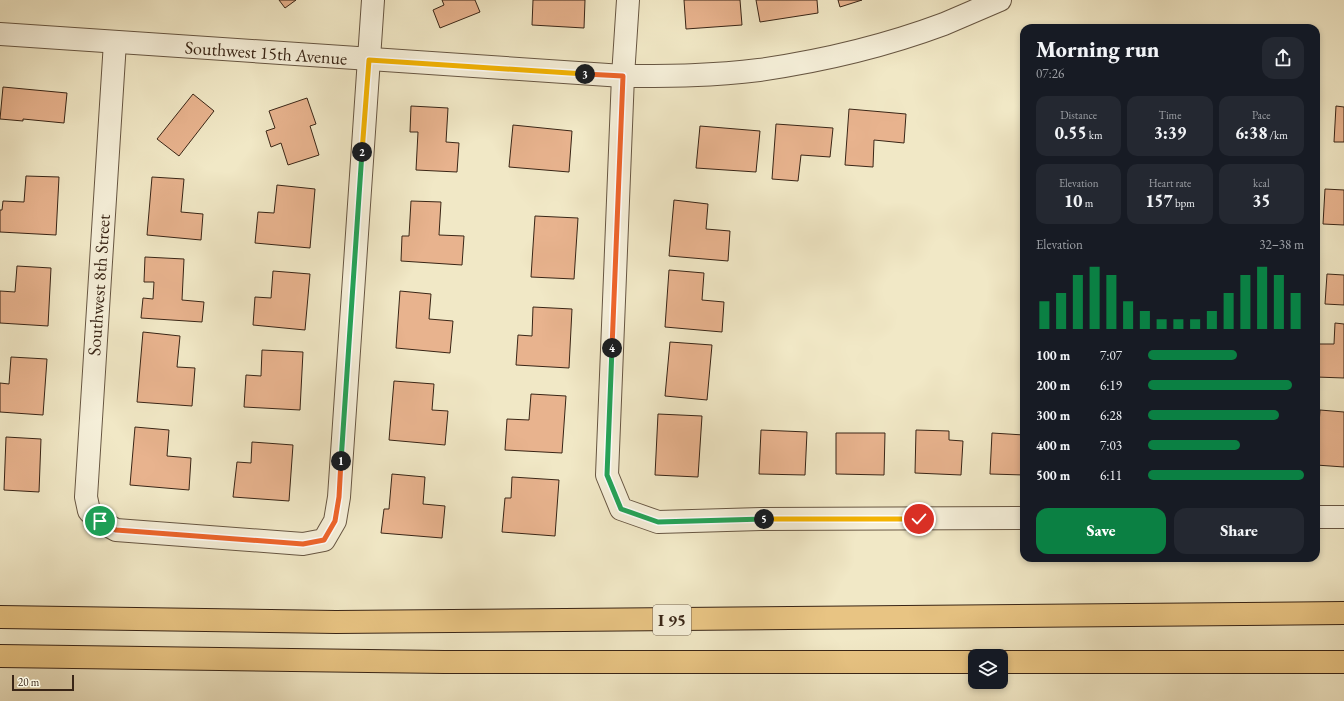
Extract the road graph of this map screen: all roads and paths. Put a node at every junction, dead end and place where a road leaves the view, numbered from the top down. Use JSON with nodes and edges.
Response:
{"nodes":[{"id":1,"x":373,"y":0,"type":"edge"},
{"id":2,"x":628,"y":0,"type":"edge"},
{"id":3,"x":1000,"y":0,"type":"edge"},
{"id":4,"x":0,"y":34,"type":"edge"},
{"id":5,"x":115,"y":42,"type":"junction"},
{"id":6,"x":369,"y":60,"type":"junction"},
{"id":7,"x":623,"y":76,"type":"junction"},
{"id":8,"x":1320,"y":517,"type":"edge"},
{"id":9,"x":1344,"y":517,"type":"edge"},
{"id":10,"x":1020,"y":518,"type":"edge"},
{"id":11,"x":1344,"y":613,"type":"edge"},
{"id":12,"x":0,"y":617,"type":"edge"},
{"id":13,"x":0,"y":656,"type":"edge"},
{"id":14,"x":968,"y":662,"type":"edge"},
{"id":15,"x":1008,"y":662,"type":"edge"},
{"id":16,"x":1344,"y":662,"type":"edge"}],
"edges":[{"from":1,"to":6,"type":"street"},
{"from":2,"to":7,"type":"street"},
{"from":3,"to":7,"type":"street","name":"Southwest 15th Avenue"},
{"from":4,"to":5,"type":"street","name":"Southwest 15th Avenue"},
{"from":5,"to":6,"type":"street","name":"Southwest 15th Avenue"},
{"from":5,"to":6,"type":"street","name":"Southwest 8th Street"},
{"from":6,"to":7,"type":"street","name":"Southwest 15th Avenue"},
{"from":7,"to":10,"type":"street"},
{"from":8,"to":9,"type":"street"},
{"from":11,"to":12,"type":"highway","number":"I 95"},
{"from":13,"to":14,"type":"highway"},
{"from":15,"to":16,"type":"highway"}]}
